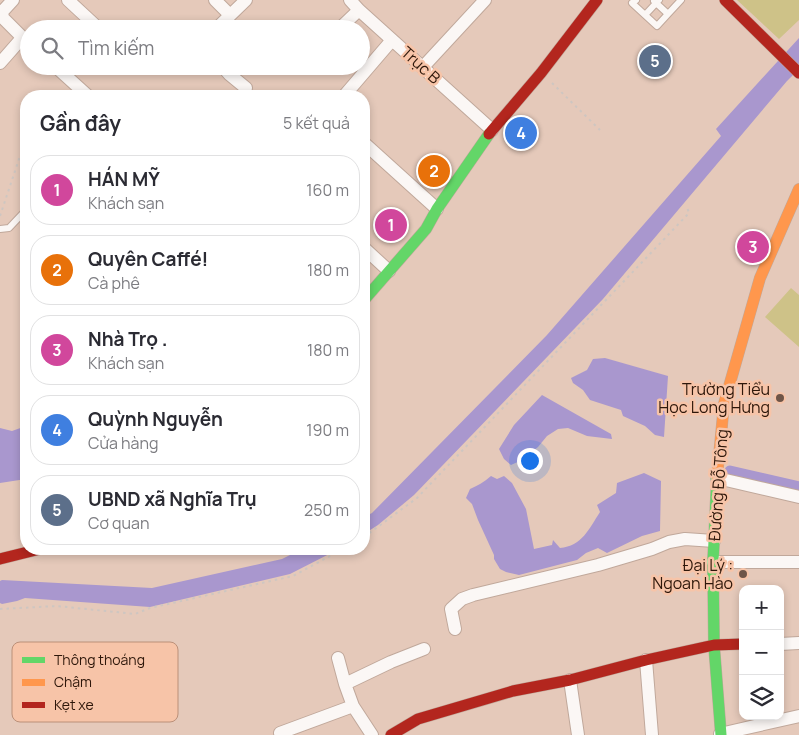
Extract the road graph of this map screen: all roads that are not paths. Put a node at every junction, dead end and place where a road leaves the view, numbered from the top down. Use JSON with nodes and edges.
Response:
{"nodes":[{"id":1,"x":13,"y":0,"type":"edge"},
{"id":2,"x":68,"y":0,"type":"edge"},
{"id":3,"x":215,"y":0,"type":"edge"},
{"id":4,"x":246,"y":0,"type":"edge"},
{"id":5,"x":350,"y":0,"type":"edge"},
{"id":6,"x":485,"y":0,"type":"edge"},
{"id":7,"x":598,"y":0,"type":"edge"},
{"id":8,"x":636,"y":0,"type":"edge"},
{"id":9,"x":681,"y":0,"type":"edge"},
{"id":10,"x":725,"y":0,"type":"edge"},
{"id":11,"x":656,"y":1,"type":"edge"},
{"id":12,"x":359,"y":10,"type":"junction"},
{"id":13,"x":668,"y":14,"type":"junction"},
{"id":14,"x":230,"y":15,"type":"junction"},
{"id":15,"x":645,"y":15,"type":"junction"},
{"id":16,"x":89,"y":20,"type":"edge"},
{"id":17,"x":225,"y":20,"type":"edge"},
{"id":18,"x":348,"y":20,"type":"edge"},
{"id":19,"x":20,"y":35,"type":"edge"},
{"id":20,"x":392,"y":40,"type":"junction"},
{"id":21,"x":20,"y":46,"type":"edge"},
{"id":22,"x":0,"y":63,"type":"edge"},
{"id":23,"x":370,"y":66,"type":"edge"},
{"id":24,"x":423,"y":67,"type":"junction"},
{"id":25,"x":799,"y":73,"type":"edge"},
{"id":26,"x":65,"y":75,"type":"edge"},
{"id":27,"x":230,"y":75,"type":"edge"},
{"id":28,"x":362,"y":75,"type":"edge"},
{"id":29,"x":246,"y":88,"type":"dead end"},
{"id":30,"x":81,"y":90,"type":"edge"},
{"id":31,"x":349,"y":90,"type":"edge"},
{"id":32,"x":492,"y":130,"type":"junction"},
{"id":33,"x":370,"y":148,"type":"edge"},
{"id":34,"x":799,"y":189,"type":"edge"},
{"id":35,"x":437,"y":209,"type":"junction"},
{"id":36,"x":20,"y":216,"type":"edge"},
{"id":37,"x":0,"y":229,"type":"edge"},
{"id":38,"x":370,"y":254,"type":"edge"},
{"id":39,"x":389,"y":271,"type":"junction"},
{"id":40,"x":370,"y":293,"type":"edge"},
{"id":41,"x":717,"y":478,"type":"junction"},
{"id":42,"x":799,"y":496,"type":"edge"},
{"id":43,"x":714,"y":540,"type":"junction"},
{"id":44,"x":20,"y":554,"type":"edge"},
{"id":45,"x":0,"y":559,"type":"edge"},
{"id":46,"x":713,"y":562,"type":"junction"},
{"id":47,"x":799,"y":562,"type":"edge"},
{"id":48,"x":455,"y":629,"type":"dead end"},
{"id":49,"x":799,"y":643,"type":"edge"},
{"id":50,"x":739,"y":644,"type":"edge"},
{"id":51,"x":784,"y":644,"type":"edge"},
{"id":52,"x":714,"y":645,"type":"junction"},
{"id":53,"x":424,"y":649,"type":"dead end"},
{"id":54,"x":338,"y":658,"type":"dead end"},
{"id":55,"x":646,"y":660,"type":"junction"},
{"id":56,"x":570,"y":680,"type":"junction"},
{"id":57,"x":344,"y":684,"type":"junction"},
{"id":58,"x":353,"y":706,"type":"junction"},
{"id":59,"x":799,"y":716,"type":"edge"},
{"id":60,"x":280,"y":733,"type":"dead end"},
{"id":61,"x":372,"y":735,"type":"edge"},
{"id":62,"x":391,"y":735,"type":"edge"},
{"id":63,"x":578,"y":735,"type":"edge"},
{"id":64,"x":652,"y":735,"type":"edge"},
{"id":65,"x":720,"y":735,"type":"edge"}],
"edges":[{"from":1,"to":19,"type":"street"},
{"from":2,"to":16,"type":"street"},
{"from":3,"to":14,"type":"street"},
{"from":4,"to":14,"type":"street"},
{"from":5,"to":12,"type":"street","name":"Trục B"},
{"from":6,"to":24,"type":"street"},
{"from":7,"to":32,"type":"main road"},
{"from":8,"to":15,"type":"lane"},
{"from":9,"to":13,"type":"lane"},
{"from":10,"to":25,"type":"main road"},
{"from":11,"to":13,"type":"lane"},
{"from":11,"to":15,"type":"lane"},
{"from":12,"to":18,"type":"street"},
{"from":12,"to":20,"type":"street","name":"Trục B"},
{"from":13,"to":15,"type":"lane"},
{"from":14,"to":17,"type":"street"},
{"from":20,"to":23,"type":"street"},
{"from":20,"to":24,"type":"street","name":"Trục B"},
{"from":21,"to":22,"type":"street"},
{"from":24,"to":32,"type":"street","name":"Trục B"},
{"from":26,"to":30,"type":"street"},
{"from":27,"to":29,"type":"street"},
{"from":28,"to":31,"type":"street"},
{"from":32,"to":35,"type":"main road"},
{"from":33,"to":35,"type":"street"},
{"from":34,"to":41,"type":"main road","name":"Đường Đỗ Tông"},
{"from":35,"to":39,"type":"main road"},
{"from":36,"to":37,"type":"lane"},
{"from":38,"to":39,"type":"street"},
{"from":39,"to":40,"type":"main road"},
{"from":41,"to":42,"type":"street"},
{"from":41,"to":43,"type":"main road","name":"Đường Đỗ Tông"},
{"from":43,"to":46,"type":"main road","name":"Đường Đỗ Tông"},
{"from":43,"to":48,"type":"street"},
{"from":44,"to":45,"type":"main road"},
{"from":46,"to":47,"type":"street"},
{"from":46,"to":52,"type":"main road","name":"Đường Đỗ Tông"},
{"from":49,"to":51,"type":"street"},
{"from":50,"to":52,"type":"main road"},
{"from":52,"to":55,"type":"main road"},
{"from":52,"to":65,"type":"main road","name":"Đường Đỗ Tông"},
{"from":53,"to":57,"type":"street"},
{"from":54,"to":57,"type":"street"},
{"from":55,"to":56,"type":"main road"},
{"from":55,"to":64,"type":"street"},
{"from":56,"to":62,"type":"main road"},
{"from":56,"to":63,"type":"street"},
{"from":57,"to":58,"type":"street"},
{"from":58,"to":60,"type":"street"},
{"from":58,"to":61,"type":"street"},
{"from":59,"to":65,"type":"street"}]}
